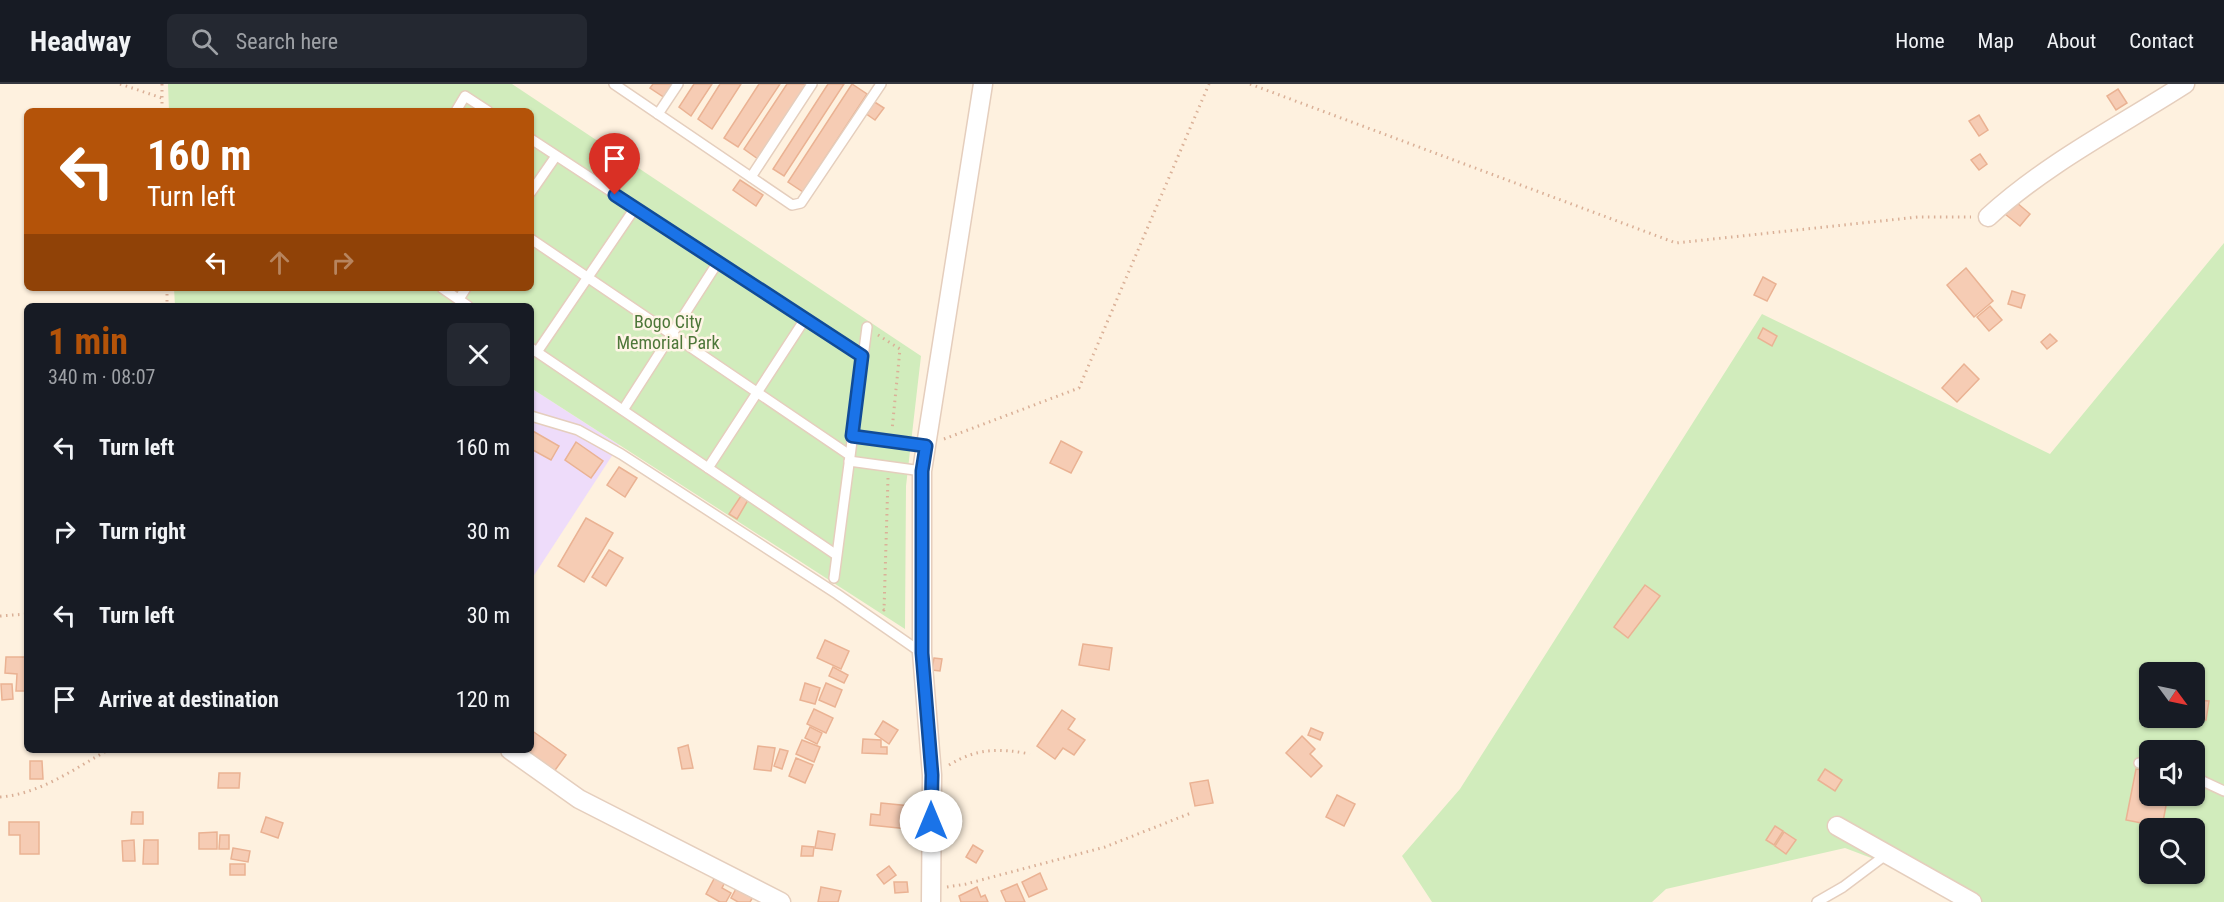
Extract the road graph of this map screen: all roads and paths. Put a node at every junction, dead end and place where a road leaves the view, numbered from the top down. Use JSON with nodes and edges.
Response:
{"nodes":[{"id":1,"x":120,"y":84,"type":"edge"},
{"id":2,"x":162,"y":84,"type":"edge"},
{"id":3,"x":614,"y":84,"type":"edge"},
{"id":4,"x":678,"y":84,"type":"edge"},
{"id":5,"x":812,"y":84,"type":"edge"},
{"id":6,"x":881,"y":84,"type":"edge"},
{"id":7,"x":983,"y":84,"type":"edge"},
{"id":8,"x":1209,"y":84,"type":"edge"},
{"id":9,"x":1250,"y":84,"type":"edge"},
{"id":10,"x":2185,"y":84,"type":"edge"},
{"id":11,"x":162,"y":98,"type":"junction"},
{"id":12,"x":162,"y":108,"type":"edge"},
{"id":13,"x":458,"y":108,"type":"edge"},
{"id":14,"x":483,"y":108,"type":"edge"},
{"id":15,"x":658,"y":114,"type":"junction"},
{"id":16,"x":534,"y":141,"type":"edge"},
{"id":17,"x":556,"y":156,"type":"junction"},
{"id":18,"x":534,"y":174,"type":"edge"},
{"id":19,"x":751,"y":177,"type":"junction"},
{"id":20,"x":540,"y":178,"type":"junction"},
{"id":21,"x":534,"y":187,"type":"edge"},
{"id":22,"x":635,"y":208,"type":"junction"},
{"id":23,"x":1988,"y":217,"type":"joint"},
{"id":24,"x":534,"y":241,"type":"edge"},
{"id":25,"x":718,"y":262,"type":"junction"},
{"id":26,"x":588,"y":278,"type":"junction"},
{"id":27,"x":446,"y":291,"type":"edge"},
{"id":28,"x":464,"y":291,"type":"edge"},
{"id":29,"x":459,"y":300,"type":"junction"},
{"id":30,"x":464,"y":303,"type":"edge"},
{"id":31,"x":806,"y":319,"type":"junction"},
{"id":32,"x":867,"y":327,"type":"joint"},
{"id":33,"x":672,"y":334,"type":"junction"},
{"id":34,"x":534,"y":350,"type":"edge"},
{"id":35,"x":862,"y":356,"type":"junction"},
{"id":36,"x":758,"y":392,"type":"junction"},
{"id":37,"x":623,"y":410,"type":"junction"},
{"id":38,"x":534,"y":418,"type":"edge"},
{"id":39,"x":852,"y":436,"type":"junction"},
{"id":40,"x":891,"y":441,"type":"junction"},
{"id":41,"x":926,"y":446,"type":"junction"},
{"id":42,"x":848,"y":457,"type":"junction"},
{"id":43,"x":889,"y":467,"type":"junction"},
{"id":44,"x":708,"y":468,"type":"junction"},
{"id":45,"x":922,"y":471,"type":"junction"},
{"id":46,"x":835,"y":554,"type":"junction"},
{"id":47,"x":834,"y":578,"type":"dead end"},
{"id":48,"x":876,"y":605,"type":"dead end"},
{"id":49,"x":24,"y":614,"type":"edge"},
{"id":50,"x":0,"y":616,"type":"edge"},
{"id":51,"x":922,"y":653,"type":"junction"},
{"id":52,"x":103,"y":753,"type":"edge"},
{"id":53,"x":514,"y":753,"type":"edge"},
{"id":54,"x":1030,"y":754,"type":"dead end"},
{"id":55,"x":932,"y":775,"type":"junction"},
{"id":56,"x":2205,"y":782,"type":"edge"},
{"id":57,"x":2224,"y":791,"type":"edge"},
{"id":58,"x":0,"y":797,"type":"edge"},
{"id":59,"x":1191,"y":813,"type":"dead end"},
{"id":60,"x":1838,"y":826,"type":"dead end"},
{"id":61,"x":1887,"y":854,"type":"junction"},
{"id":62,"x":931,"y":896,"type":"edge"},
{"id":63,"x":781,"y":902,"type":"edge"},
{"id":64,"x":1817,"y":902,"type":"edge"},
{"id":65,"x":1972,"y":902,"type":"edge"}],
"edges":[{"from":1,"to":11,"type":"path"},
{"from":2,"to":11,"type":"path"},
{"from":3,"to":15,"type":"lane"},
{"from":4,"to":15,"type":"lane"},
{"from":5,"to":19,"type":"lane"},
{"from":6,"to":19,"type":"lane"},
{"from":7,"to":41,"type":"street"},
{"from":8,"to":41,"type":"path"},
{"from":9,"to":23,"type":"path"},
{"from":10,"to":23,"type":"street"},
{"from":11,"to":12,"type":"path"},
{"from":13,"to":14,"type":"lane"},
{"from":15,"to":19,"type":"lane"},
{"from":16,"to":17,"type":"lane"},
{"from":17,"to":20,"type":"lane"},
{"from":17,"to":22,"type":"lane"},
{"from":18,"to":20,"type":"lane"},
{"from":20,"to":21,"type":"lane"},
{"from":22,"to":25,"type":"lane"},
{"from":22,"to":26,"type":"lane"},
{"from":24,"to":26,"type":"lane"},
{"from":25,"to":31,"type":"lane"},
{"from":25,"to":33,"type":"lane"},
{"from":26,"to":33,"type":"lane"},
{"from":26,"to":34,"type":"lane"},
{"from":27,"to":29,"type":"lane"},
{"from":28,"to":29,"type":"lane"},
{"from":29,"to":30,"type":"lane"},
{"from":31,"to":35,"type":"lane"},
{"from":31,"to":36,"type":"lane"},
{"from":32,"to":35,"type":"lane"},
{"from":32,"to":40,"type":"path"},
{"from":33,"to":36,"type":"lane"},
{"from":33,"to":37,"type":"lane"},
{"from":34,"to":37,"type":"lane"},
{"from":35,"to":39,"type":"lane"},
{"from":36,"to":42,"type":"lane"},
{"from":36,"to":44,"type":"lane"},
{"from":37,"to":44,"type":"lane"},
{"from":38,"to":51,"type":"lane"},
{"from":39,"to":40,"type":"lane"},
{"from":39,"to":42,"type":"lane"},
{"from":40,"to":41,"type":"lane"},
{"from":41,"to":45,"type":"street"},
{"from":42,"to":43,"type":"lane"},
{"from":42,"to":46,"type":"lane"},
{"from":43,"to":45,"type":"lane"},
{"from":43,"to":48,"type":"path"},
{"from":44,"to":46,"type":"lane"},
{"from":45,"to":51,"type":"street"},
{"from":46,"to":47,"type":"lane"},
{"from":49,"to":50,"type":"path"},
{"from":51,"to":55,"type":"street"},
{"from":52,"to":58,"type":"path"},
{"from":53,"to":63,"type":"street"},
{"from":54,"to":55,"type":"path"},
{"from":55,"to":62,"type":"street"},
{"from":56,"to":57,"type":"lane"},
{"from":59,"to":62,"type":"path"},
{"from":60,"to":61,"type":"street"},
{"from":61,"to":64,"type":"lane"},
{"from":61,"to":65,"type":"street"}]}
